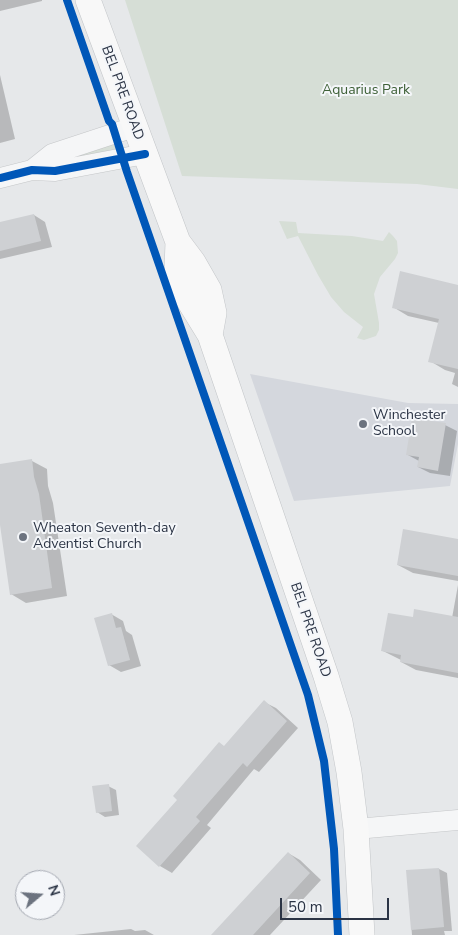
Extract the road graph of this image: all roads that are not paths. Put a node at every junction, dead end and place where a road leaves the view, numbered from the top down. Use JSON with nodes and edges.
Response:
{"nodes":[{"id":1,"x":88,"y":0,"type":"edge"},
{"id":2,"x":134,"y":127,"type":"junction"},
{"id":3,"x":146,"y":154,"type":"junction"},
{"id":4,"x":32,"y":170,"type":"junction"},
{"id":5,"x":0,"y":178,"type":"edge"},
{"id":6,"x":458,"y":820,"type":"edge"},
{"id":7,"x":356,"y":829,"type":"junction"},
{"id":8,"x":362,"y":935,"type":"edge"}],
"edges":[{"from":1,"to":2,"type":"main road","name":"BEL PRE ROAD"},
{"from":2,"to":3,"type":"main road","name":"BEL PRE ROAD"},
{"from":2,"to":4,"type":"street"},
{"from":3,"to":4,"type":"street"},
{"from":3,"to":7,"type":"main road","name":"BEL PRE ROAD"},
{"from":4,"to":5,"type":"street"},
{"from":6,"to":7,"type":"street"},
{"from":7,"to":8,"type":"main road","name":"BEL PRE ROAD"}]}
